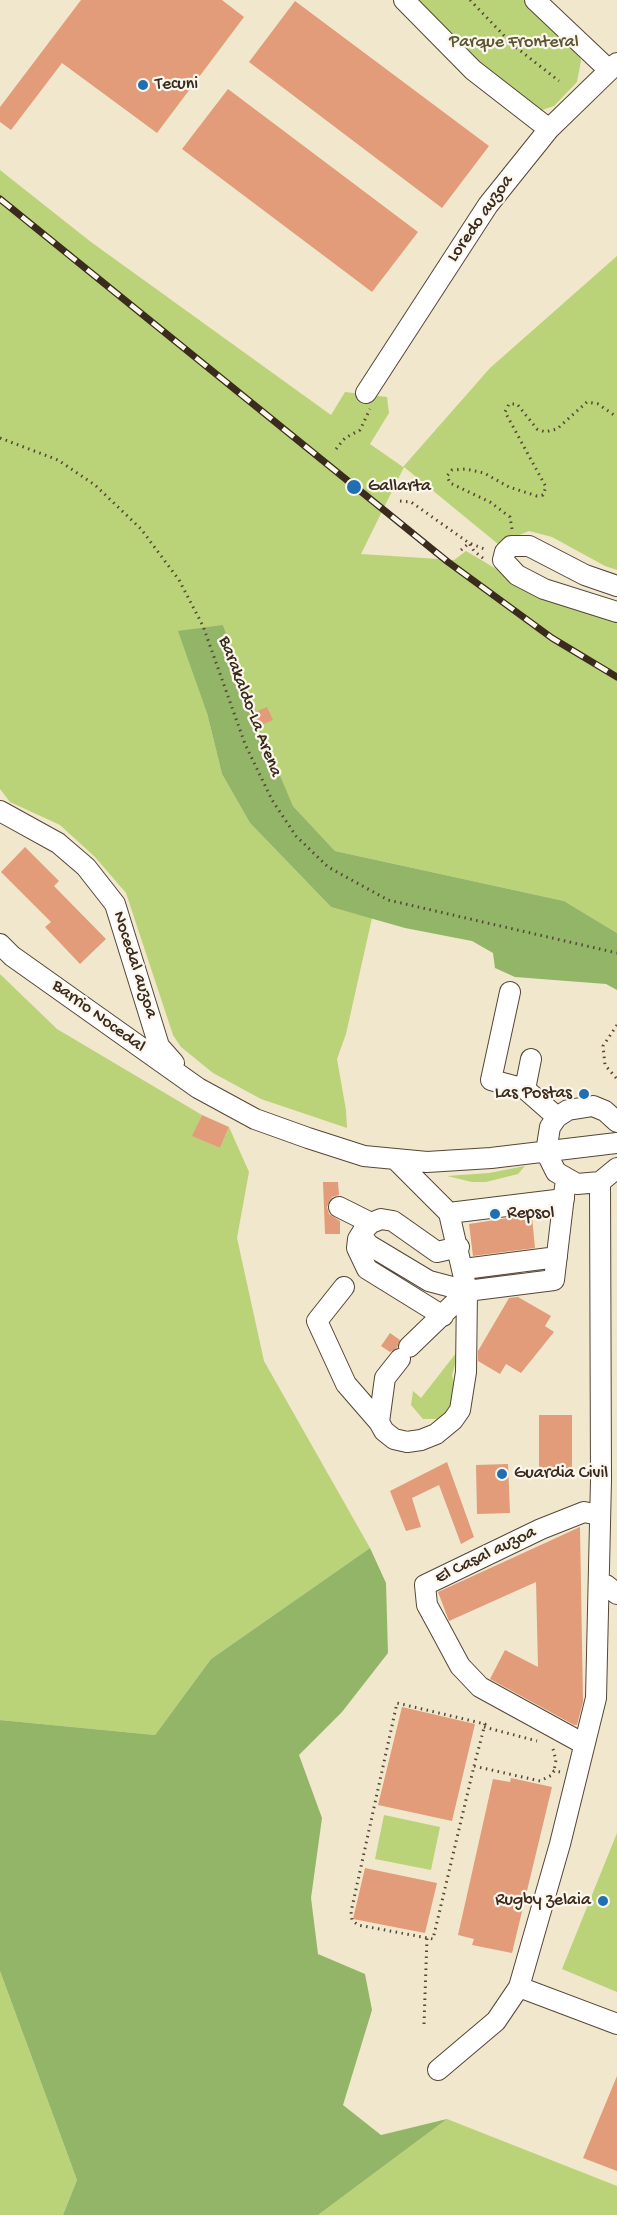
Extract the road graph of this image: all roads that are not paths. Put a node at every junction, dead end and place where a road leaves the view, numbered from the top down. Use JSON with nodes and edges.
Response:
{"nodes":[{"id":1,"x":404,"y":0,"type":"edge"},
{"id":2,"x":535,"y":0,"type":"edge"},
{"id":3,"x":613,"y":66,"type":"edge"},
{"id":4,"x":549,"y":129,"type":"junction"},
{"id":5,"x":366,"y":393,"type":"dead end"},
{"id":6,"x":617,"y":586,"type":"edge"},
{"id":7,"x":617,"y":612,"type":"edge"},
{"id":8,"x":0,"y":811,"type":"edge"},
{"id":9,"x":0,"y":944,"type":"edge"},
{"id":10,"x":510,"y":993,"type":"dead end"},
{"id":11,"x":531,"y":1059,"type":"dead end"},
{"id":12,"x":198,"y":1088,"type":"junction"},
{"id":13,"x":525,"y":1089,"type":"junction"},
{"id":14,"x":558,"y":1117,"type":"junction"},
{"id":15,"x":617,"y":1122,"type":"edge"},
{"id":16,"x":617,"y":1143,"type":"edge"},
{"id":17,"x":546,"y":1152,"type":"junction"},
{"id":18,"x":396,"y":1160,"type":"junction"},
{"id":19,"x":617,"y":1168,"type":"edge"},
{"id":20,"x":600,"y":1182,"type":"junction"},
{"id":21,"x":565,"y":1189,"type":"junction"},
{"id":22,"x":339,"y":1207,"type":"dead end"},
{"id":23,"x":449,"y":1213,"type":"junction"},
{"id":24,"x":367,"y":1227,"type":"junction"},
{"id":25,"x":459,"y":1247,"type":"junction"},
{"id":26,"x":557,"y":1257,"type":"junction"},
{"id":27,"x":464,"y":1269,"type":"junction"},
{"id":28,"x":344,"y":1287,"type":"dead end"},
{"id":29,"x":467,"y":1291,"type":"junction"},
{"id":30,"x":443,"y":1316,"type":"junction"},
{"id":31,"x":380,"y":1422,"type":"junction"},
{"id":32,"x":599,"y":1515,"type":"junction"},
{"id":33,"x":599,"y":1583,"type":"junction"},
{"id":34,"x":617,"y":1594,"type":"edge"},
{"id":35,"x":584,"y":1744,"type":"junction"},
{"id":36,"x":519,"y":1987,"type":"junction"},
{"id":37,"x":617,"y":2024,"type":"edge"},
{"id":38,"x":438,"y":2070,"type":"dead end"}],
"edges":[{"from":1,"to":4,"type":"street"},
{"from":2,"to":3,"type":"street"},
{"from":3,"to":4,"type":"street","name":"Loredo auzoa"},
{"from":4,"to":5,"type":"street","name":"Loredo auzoa"},
{"from":6,"to":7,"type":"street"},
{"from":8,"to":12,"type":"street","name":"Nocedal auzoa"},
{"from":9,"to":12,"type":"street","name":"Barrio Nocedal"},
{"from":10,"to":13,"type":"street"},
{"from":11,"to":13,"type":"street"},
{"from":12,"to":18,"type":"street"},
{"from":13,"to":14,"type":"street"},
{"from":14,"to":15,"type":"street"},
{"from":14,"to":17,"type":"street"},
{"from":16,"to":17,"type":"street"},
{"from":17,"to":18,"type":"street"},
{"from":17,"to":21,"type":"street"},
{"from":18,"to":23,"type":"street"},
{"from":19,"to":20,"type":"street"},
{"from":20,"to":21,"type":"street"},
{"from":20,"to":32,"type":"street"},
{"from":21,"to":23,"type":"street"},
{"from":21,"to":26,"type":"street"},
{"from":22,"to":24,"type":"street"},
{"from":23,"to":25,"type":"street"},
{"from":24,"to":25,"type":"street"},
{"from":24,"to":29,"type":"street"},
{"from":24,"to":30,"type":"street"},
{"from":25,"to":27,"type":"street"},
{"from":26,"to":27,"type":"street"},
{"from":26,"to":29,"type":"street"},
{"from":27,"to":29,"type":"street"},
{"from":28,"to":31,"type":"street"},
{"from":29,"to":30,"type":"street"},
{"from":29,"to":31,"type":"street"},
{"from":30,"to":31,"type":"street"},
{"from":32,"to":33,"type":"street"},
{"from":32,"to":35,"type":"street","name":"El Casal auzoa"},
{"from":33,"to":34,"type":"street"},
{"from":33,"to":35,"type":"street"},
{"from":35,"to":36,"type":"street"},
{"from":36,"to":37,"type":"street"},
{"from":36,"to":38,"type":"street"}]}
